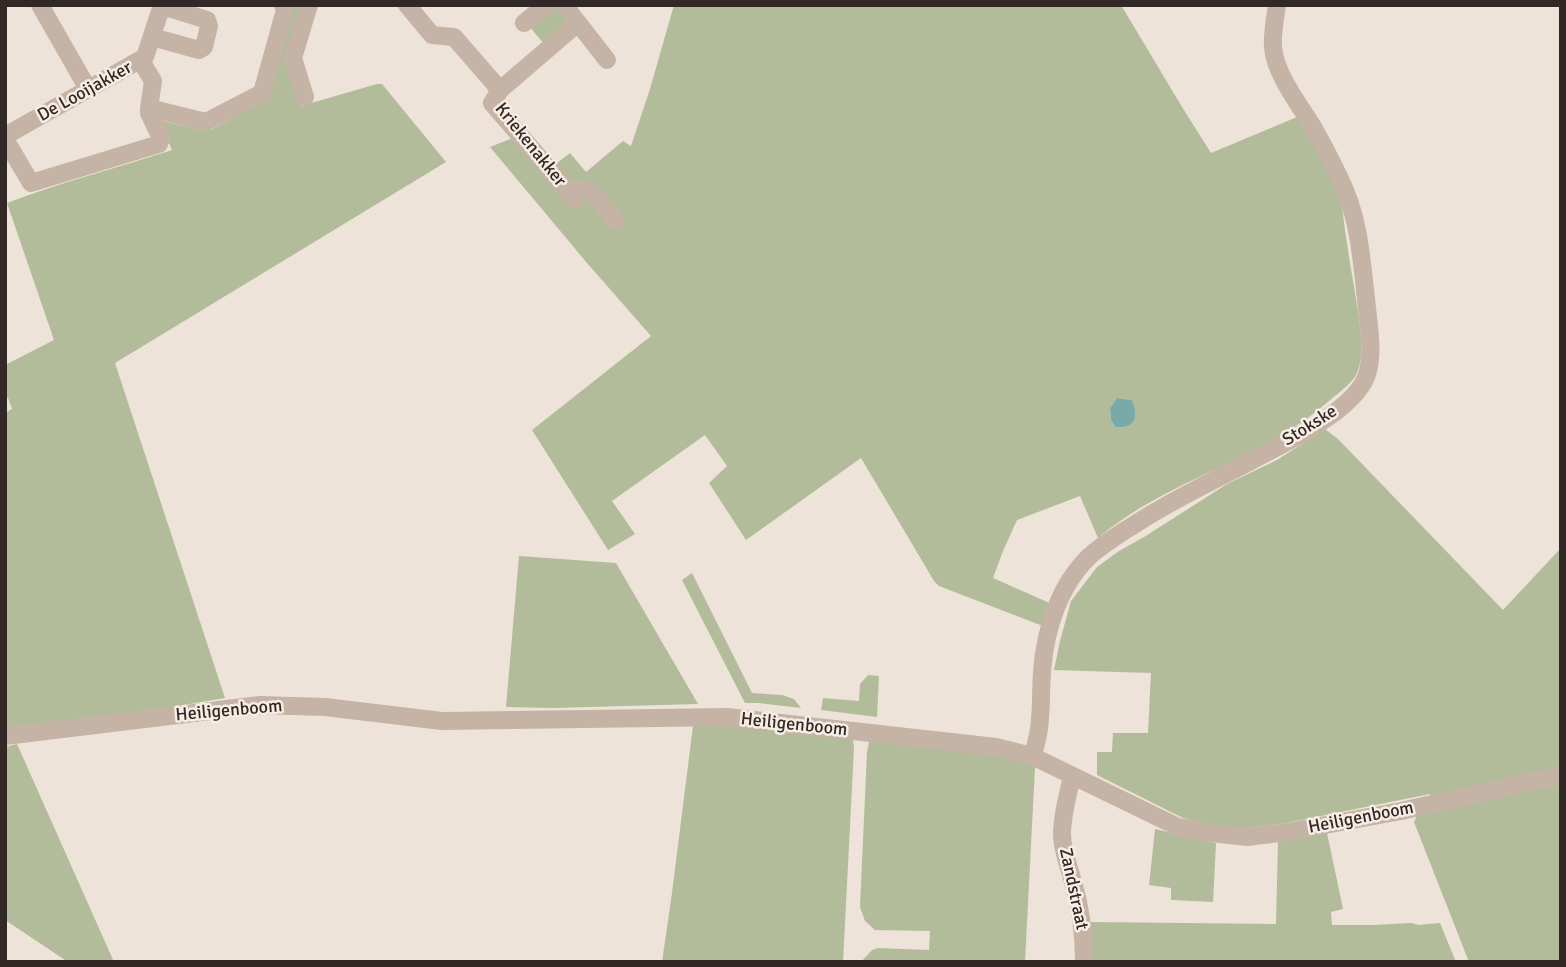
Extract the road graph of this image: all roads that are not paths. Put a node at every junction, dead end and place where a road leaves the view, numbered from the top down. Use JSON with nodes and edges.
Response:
{"nodes":[{"id":1,"x":40,"y":5,"type":"edge"},
{"id":2,"x":283,"y":5,"type":"edge"},
{"id":3,"x":309,"y":5,"type":"edge"},
{"id":4,"x":407,"y":5,"type":"edge"},
{"id":5,"x":547,"y":5,"type":"edge"},
{"id":6,"x":564,"y":5,"type":"edge"},
{"id":7,"x":1277,"y":5,"type":"edge"},
{"id":8,"x":162,"y":6,"type":"edge"},
{"id":9,"x":524,"y":23,"type":"dead end"},
{"id":10,"x":578,"y":23,"type":"junction"},
{"id":11,"x":152,"y":37,"type":"junction"},
{"id":12,"x":607,"y":60,"type":"dead end"},
{"id":13,"x":141,"y":61,"type":"junction"},
{"id":14,"x":88,"y":89,"type":"junction"},
{"id":15,"x":500,"y":90,"type":"junction"},
{"id":16,"x":305,"y":97,"type":"dead end"},
{"id":17,"x":149,"y":108,"type":"junction"},
{"id":18,"x":5,"y":137,"type":"edge"},
{"id":19,"x":615,"y":220,"type":"dead end"},
{"id":20,"x":5,"y":736,"type":"edge"},
{"id":21,"x":1032,"y":755,"type":"junction"},
{"id":22,"x":1561,"y":775,"type":"edge"},
{"id":23,"x":1072,"y":776,"type":"junction"},
{"id":24,"x":1084,"y":962,"type":"edge"}],
"edges":[{"from":1,"to":14,"type":"street"},
{"from":2,"to":17,"type":"street"},
{"from":3,"to":16,"type":"street"},
{"from":4,"to":15,"type":"street","name":"Kriekenakker"},
{"from":5,"to":9,"type":"street"},
{"from":6,"to":10,"type":"street"},
{"from":7,"to":21,"type":"street","name":"Stokske"},
{"from":8,"to":11,"type":"street","name":"De Looijakker"},
{"from":8,"to":11,"type":"street","name":"De Looijakker"},
{"from":10,"to":12,"type":"street"},
{"from":10,"to":15,"type":"street","name":"Kriekenakker"},
{"from":11,"to":13,"type":"street","name":"De Looijakker"},
{"from":13,"to":14,"type":"street","name":"De Looijakker"},
{"from":13,"to":17,"type":"street"},
{"from":14,"to":18,"type":"street","name":"De Looijakker"},
{"from":15,"to":19,"type":"street","name":"Kriekenakker"},
{"from":17,"to":18,"type":"street"},
{"from":20,"to":21,"type":"street","name":"Heiligenboom"},
{"from":21,"to":23,"type":"street","name":"Heiligenboom"},
{"from":22,"to":23,"type":"street","name":"Heiligenboom"},
{"from":23,"to":24,"type":"street","name":"Zandstraat"}]}
